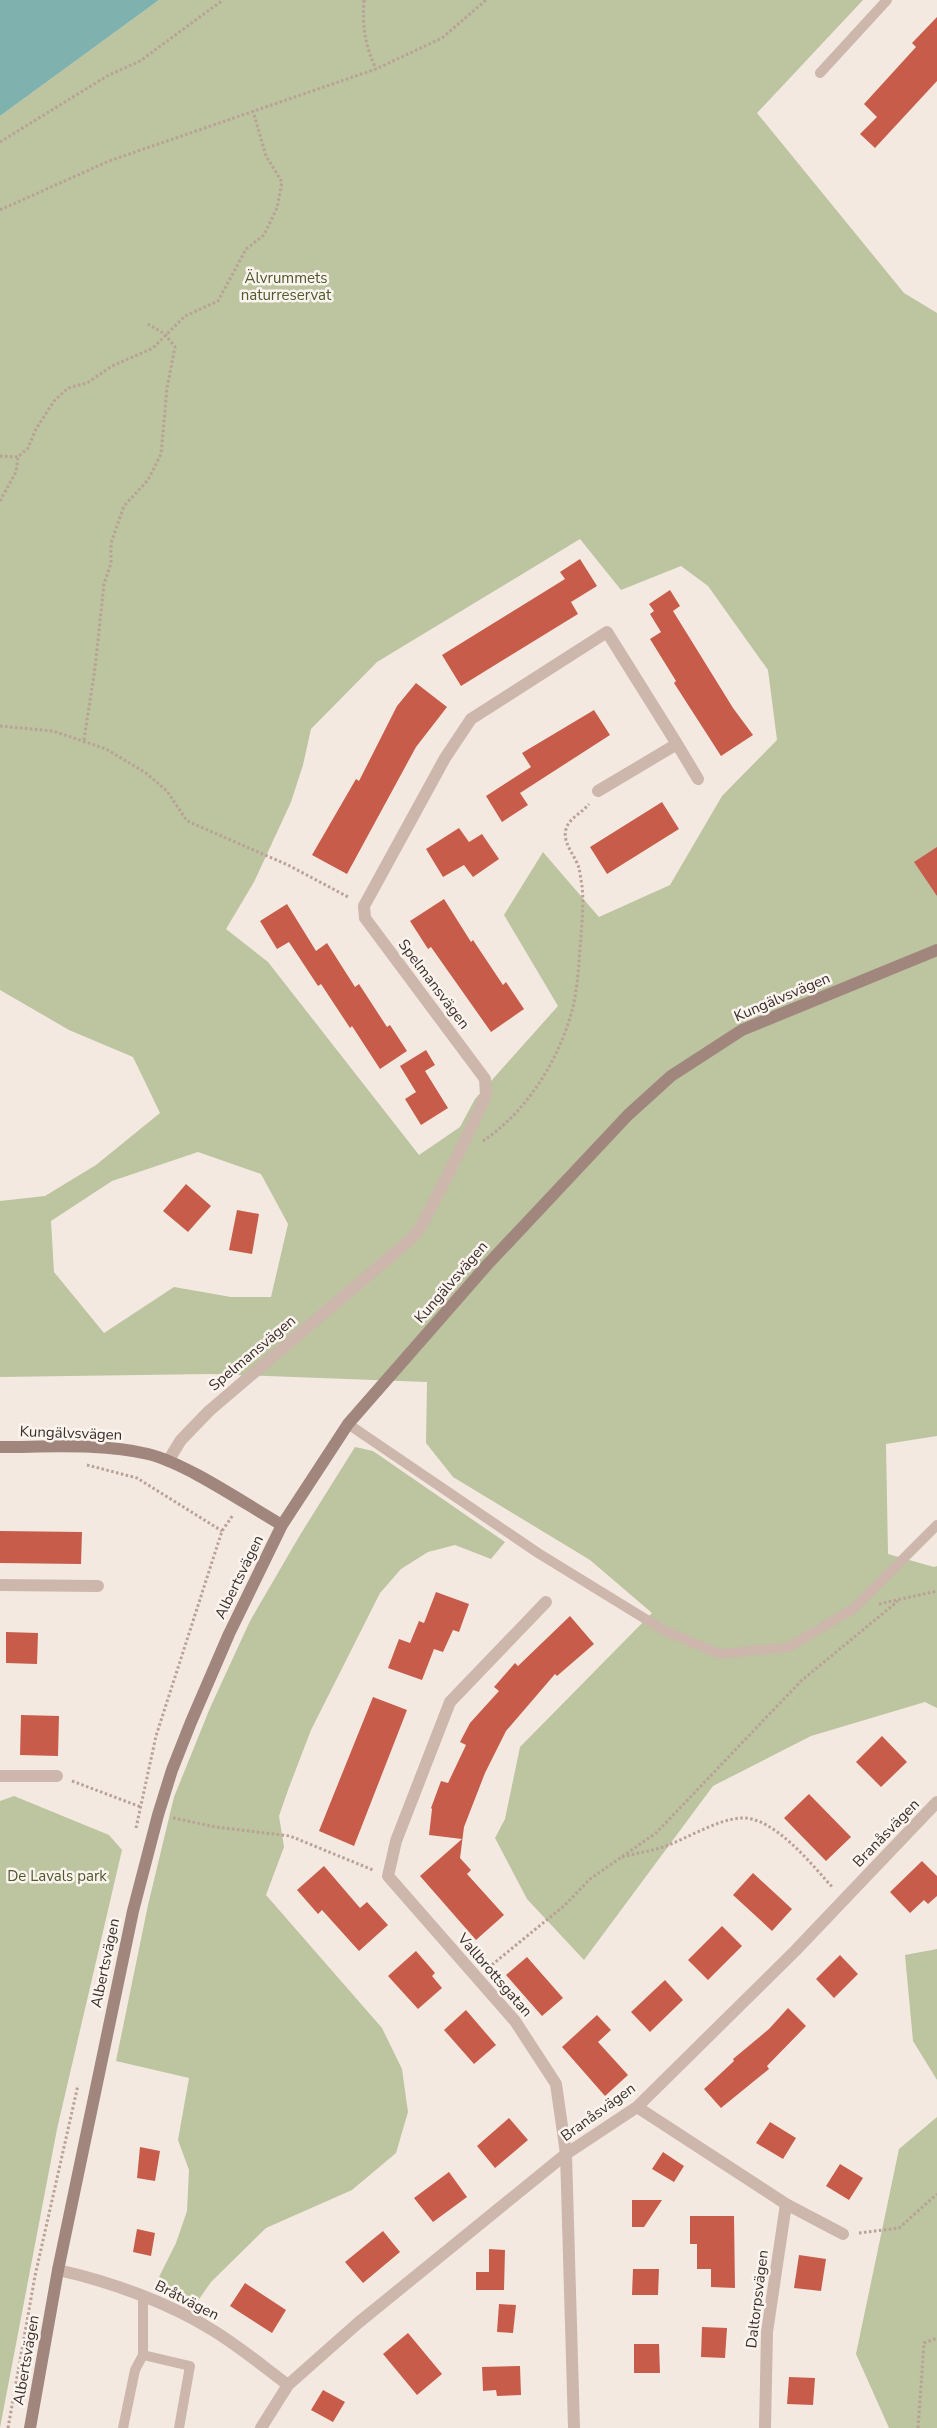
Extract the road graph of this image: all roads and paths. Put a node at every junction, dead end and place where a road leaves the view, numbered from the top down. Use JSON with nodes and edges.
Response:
{"nodes":[{"id":1,"x":223,"y":0,"type":"edge"},
{"id":2,"x":364,"y":0,"type":"edge"},
{"id":3,"x":486,"y":0,"type":"edge"},
{"id":4,"x":887,"y":0,"type":"edge"},
{"id":5,"x":376,"y":69,"type":"junction"},
{"id":6,"x":820,"y":74,"type":"dead end"},
{"id":7,"x":253,"y":111,"type":"junction"},
{"id":8,"x":0,"y":142,"type":"edge"},
{"id":9,"x":0,"y":210,"type":"edge"},
{"id":10,"x":146,"y":323,"type":"dead end"},
{"id":11,"x":165,"y":334,"type":"junction"},
{"id":12,"x":0,"y":456,"type":"edge"},
{"id":13,"x":18,"y":457,"type":"junction"},
{"id":14,"x":0,"y":501,"type":"edge"},
{"id":15,"x":0,"y":726,"type":"edge"},
{"id":16,"x":84,"y":740,"type":"junction"},
{"id":17,"x":677,"y":744,"type":"junction"},
{"id":18,"x":698,"y":779,"type":"dead end"},
{"id":19,"x":598,"y":791,"type":"joint"},
{"id":20,"x":364,"y":906,"type":"junction"},
{"id":21,"x":937,"y":950,"type":"edge"},
{"id":22,"x":459,"y":1153,"type":"junction"},
{"id":23,"x":348,"y":1424,"type":"junction"},
{"id":24,"x":0,"y":1447,"type":"edge"},
{"id":25,"x":168,"y":1461,"type":"junction"},
{"id":26,"x":82,"y":1464,"type":"dead end"},
{"id":27,"x":937,"y":1524,"type":"edge"},
{"id":28,"x":282,"y":1525,"type":"junction"},
{"id":29,"x":222,"y":1531,"type":"dead end"},
{"id":30,"x":0,"y":1586,"type":"edge"},
{"id":31,"x":98,"y":1586,"type":"dead end"},
{"id":32,"x":937,"y":1591,"type":"edge"},
{"id":33,"x":898,"y":1601,"type":"junction"},
{"id":34,"x":546,"y":1602,"type":"dead end"},
{"id":35,"x":853,"y":1609,"type":"junction"},
{"id":36,"x":0,"y":1776,"type":"edge"},
{"id":37,"x":57,"y":1776,"type":"joint"},
{"id":38,"x":937,"y":1802,"type":"edge"},
{"id":39,"x":158,"y":1815,"type":"junction"},
{"id":40,"x":619,"y":1858,"type":"junction"},
{"id":41,"x":388,"y":1876,"type":"junction"},
{"id":42,"x":844,"y":1900,"type":"junction"},
{"id":43,"x":476,"y":1977,"type":"junction"},
{"id":44,"x":637,"y":2107,"type":"junction"},
{"id":45,"x":566,"y":2154,"type":"junction"},
{"id":46,"x":937,"y":2194,"type":"edge"},
{"id":47,"x":786,"y":2204,"type":"junction"},
{"id":48,"x":843,"y":2234,"type":"joint"},
{"id":49,"x":58,"y":2270,"type":"junction"},
{"id":50,"x":143,"y":2296,"type":"junction"},
{"id":51,"x":937,"y":2338,"type":"edge"},
{"id":52,"x":143,"y":2356,"type":"junction"},
{"id":53,"x":288,"y":2385,"type":"junction"},
{"id":54,"x":30,"y":2428,"type":"edge"},
{"id":55,"x":123,"y":2428,"type":"edge"},
{"id":56,"x":179,"y":2428,"type":"edge"},
{"id":57,"x":261,"y":2428,"type":"edge"},
{"id":58,"x":574,"y":2428,"type":"edge"},
{"id":59,"x":765,"y":2428,"type":"edge"},
{"id":60,"x":918,"y":2428,"type":"edge"}],
"edges":[{"from":1,"to":8,"type":"path"},
{"from":2,"to":5,"type":"path"},
{"from":3,"to":5,"type":"path"},
{"from":4,"to":6,"type":"lane"},
{"from":5,"to":7,"type":"path"},
{"from":7,"to":9,"type":"path"},
{"from":7,"to":11,"type":"path"},
{"from":10,"to":11,"type":"path"},
{"from":11,"to":13,"type":"path"},
{"from":11,"to":16,"type":"path"},
{"from":12,"to":13,"type":"path"},
{"from":13,"to":14,"type":"path"},
{"from":15,"to":16,"type":"path"},
{"from":16,"to":20,"type":"path"},
{"from":17,"to":18,"type":"street"},
{"from":17,"to":19,"type":"street"},
{"from":17,"to":20,"type":"street"},
{"from":19,"to":22,"type":"path"},
{"from":20,"to":22,"type":"street","name":"Spelmansvägen"},
{"from":21,"to":23,"type":"street","name":"Kungälvsvägen"},
{"from":22,"to":25,"type":"street","name":"Spelmansvägen"},
{"from":23,"to":28,"type":"street","name":"Kungälvsvägen"},
{"from":23,"to":35,"type":"lane"},
{"from":24,"to":25,"type":"street","name":"Kungälvsvägen"},
{"from":25,"to":28,"type":"street","name":"Kungälvsvägen"},
{"from":26,"to":29,"type":"path"},
{"from":27,"to":35,"type":"lane"},
{"from":28,"to":39,"type":"street","name":"Albertsvägen"},
{"from":30,"to":31,"type":"street"},
{"from":32,"to":33,"type":"path"},
{"from":33,"to":35,"type":"path"},
{"from":33,"to":40,"type":"path"},
{"from":34,"to":41,"type":"street"},
{"from":36,"to":37,"type":"street"},
{"from":37,"to":39,"type":"path"},
{"from":38,"to":42,"type":"street","name":"Branåsvägen"},
{"from":39,"to":41,"type":"path"},
{"from":39,"to":49,"type":"street","name":"Albertsvägen"},
{"from":40,"to":42,"type":"path"},
{"from":40,"to":43,"type":"path"},
{"from":41,"to":43,"type":"street","name":"Vallbrottsgatan"},
{"from":42,"to":44,"type":"street","name":"Branåsvägen"},
{"from":43,"to":45,"type":"street","name":"Vallbrottsgatan"},
{"from":44,"to":45,"type":"street","name":"Branåsvägen"},
{"from":44,"to":47,"type":"street"},
{"from":45,"to":53,"type":"street","name":"Branåsvägen"},
{"from":45,"to":58,"type":"street","name":"Vallbrottsgatan"},
{"from":46,"to":48,"type":"path"},
{"from":47,"to":48,"type":"street"},
{"from":47,"to":59,"type":"street","name":"Daltorpsvägen"},
{"from":49,"to":50,"type":"street","name":"Bråtvägen"},
{"from":49,"to":54,"type":"street","name":"Albertsvägen"},
{"from":50,"to":52,"type":"lane"},
{"from":50,"to":53,"type":"street","name":"Bråtvägen"},
{"from":51,"to":60,"type":"path"},
{"from":52,"to":55,"type":"lane"},
{"from":52,"to":56,"type":"lane"},
{"from":53,"to":57,"type":"street","name":"Branåsvägen"}]}
